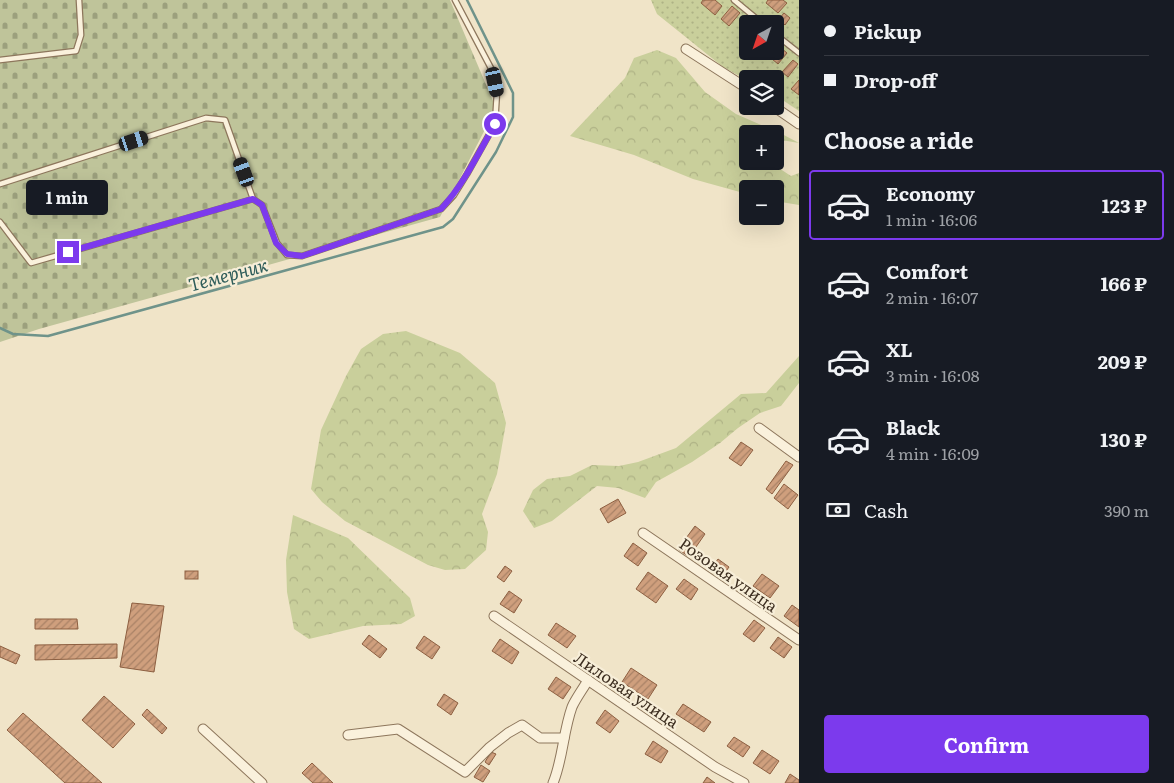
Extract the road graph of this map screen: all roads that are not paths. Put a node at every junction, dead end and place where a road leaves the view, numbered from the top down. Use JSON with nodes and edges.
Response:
{"nodes":[{"id":1,"x":79,"y":0,"type":"edge"},
{"id":2,"x":455,"y":0,"type":"edge"},
{"id":3,"x":734,"y":0,"type":"edge"},
{"id":4,"x":752,"y":15,"type":"edge"},
{"id":5,"x":784,"y":41,"type":"edge"},
{"id":6,"x":686,"y":50,"type":"dead end"},
{"id":7,"x":799,"y":53,"type":"edge"},
{"id":8,"x":0,"y":60,"type":"edge"},
{"id":9,"x":739,"y":83,"type":"edge"},
{"id":10,"x":784,"y":114,"type":"edge"},
{"id":11,"x":799,"y":124,"type":"edge"},
{"id":12,"x":0,"y":184,"type":"edge"},
{"id":13,"x":253,"y":199,"type":"junction"},
{"id":14,"x":0,"y":222,"type":"edge"},
{"id":15,"x":759,"y":428,"type":"dead end"},
{"id":16,"x":799,"y":457,"type":"edge"},
{"id":17,"x":643,"y":533,"type":"dead end"},
{"id":18,"x":494,"y":616,"type":"dead end"},
{"id":19,"x":799,"y":640,"type":"edge"},
{"id":20,"x":588,"y":680,"type":"junction"},
{"id":21,"x":203,"y":729,"type":"dead end"},
{"id":22,"x":348,"y":735,"type":"dead end"},
{"id":23,"x":564,"y":738,"type":"junction"},
{"id":24,"x":262,"y":783,"type":"edge"},
{"id":25,"x":554,"y":783,"type":"edge"},
{"id":26,"x":744,"y":783,"type":"edge"}],
"edges":[{"from":1,"to":8,"type":"lane"},
{"from":2,"to":13,"type":"lane"},
{"from":3,"to":4,"type":"lane"},
{"from":5,"to":7,"type":"lane"},
{"from":6,"to":9,"type":"street"},
{"from":10,"to":11,"type":"street"},
{"from":12,"to":13,"type":"lane"},
{"from":13,"to":14,"type":"lane"},
{"from":15,"to":16,"type":"street"},
{"from":17,"to":19,"type":"street","name":"Розовая улица"},
{"from":18,"to":20,"type":"street","name":"Лиловая улица"},
{"from":20,"to":23,"type":"street"},
{"from":20,"to":26,"type":"street","name":"Лиловая улица"},
{"from":21,"to":24,"type":"street"},
{"from":22,"to":23,"type":"street"},
{"from":23,"to":25,"type":"street"}]}
